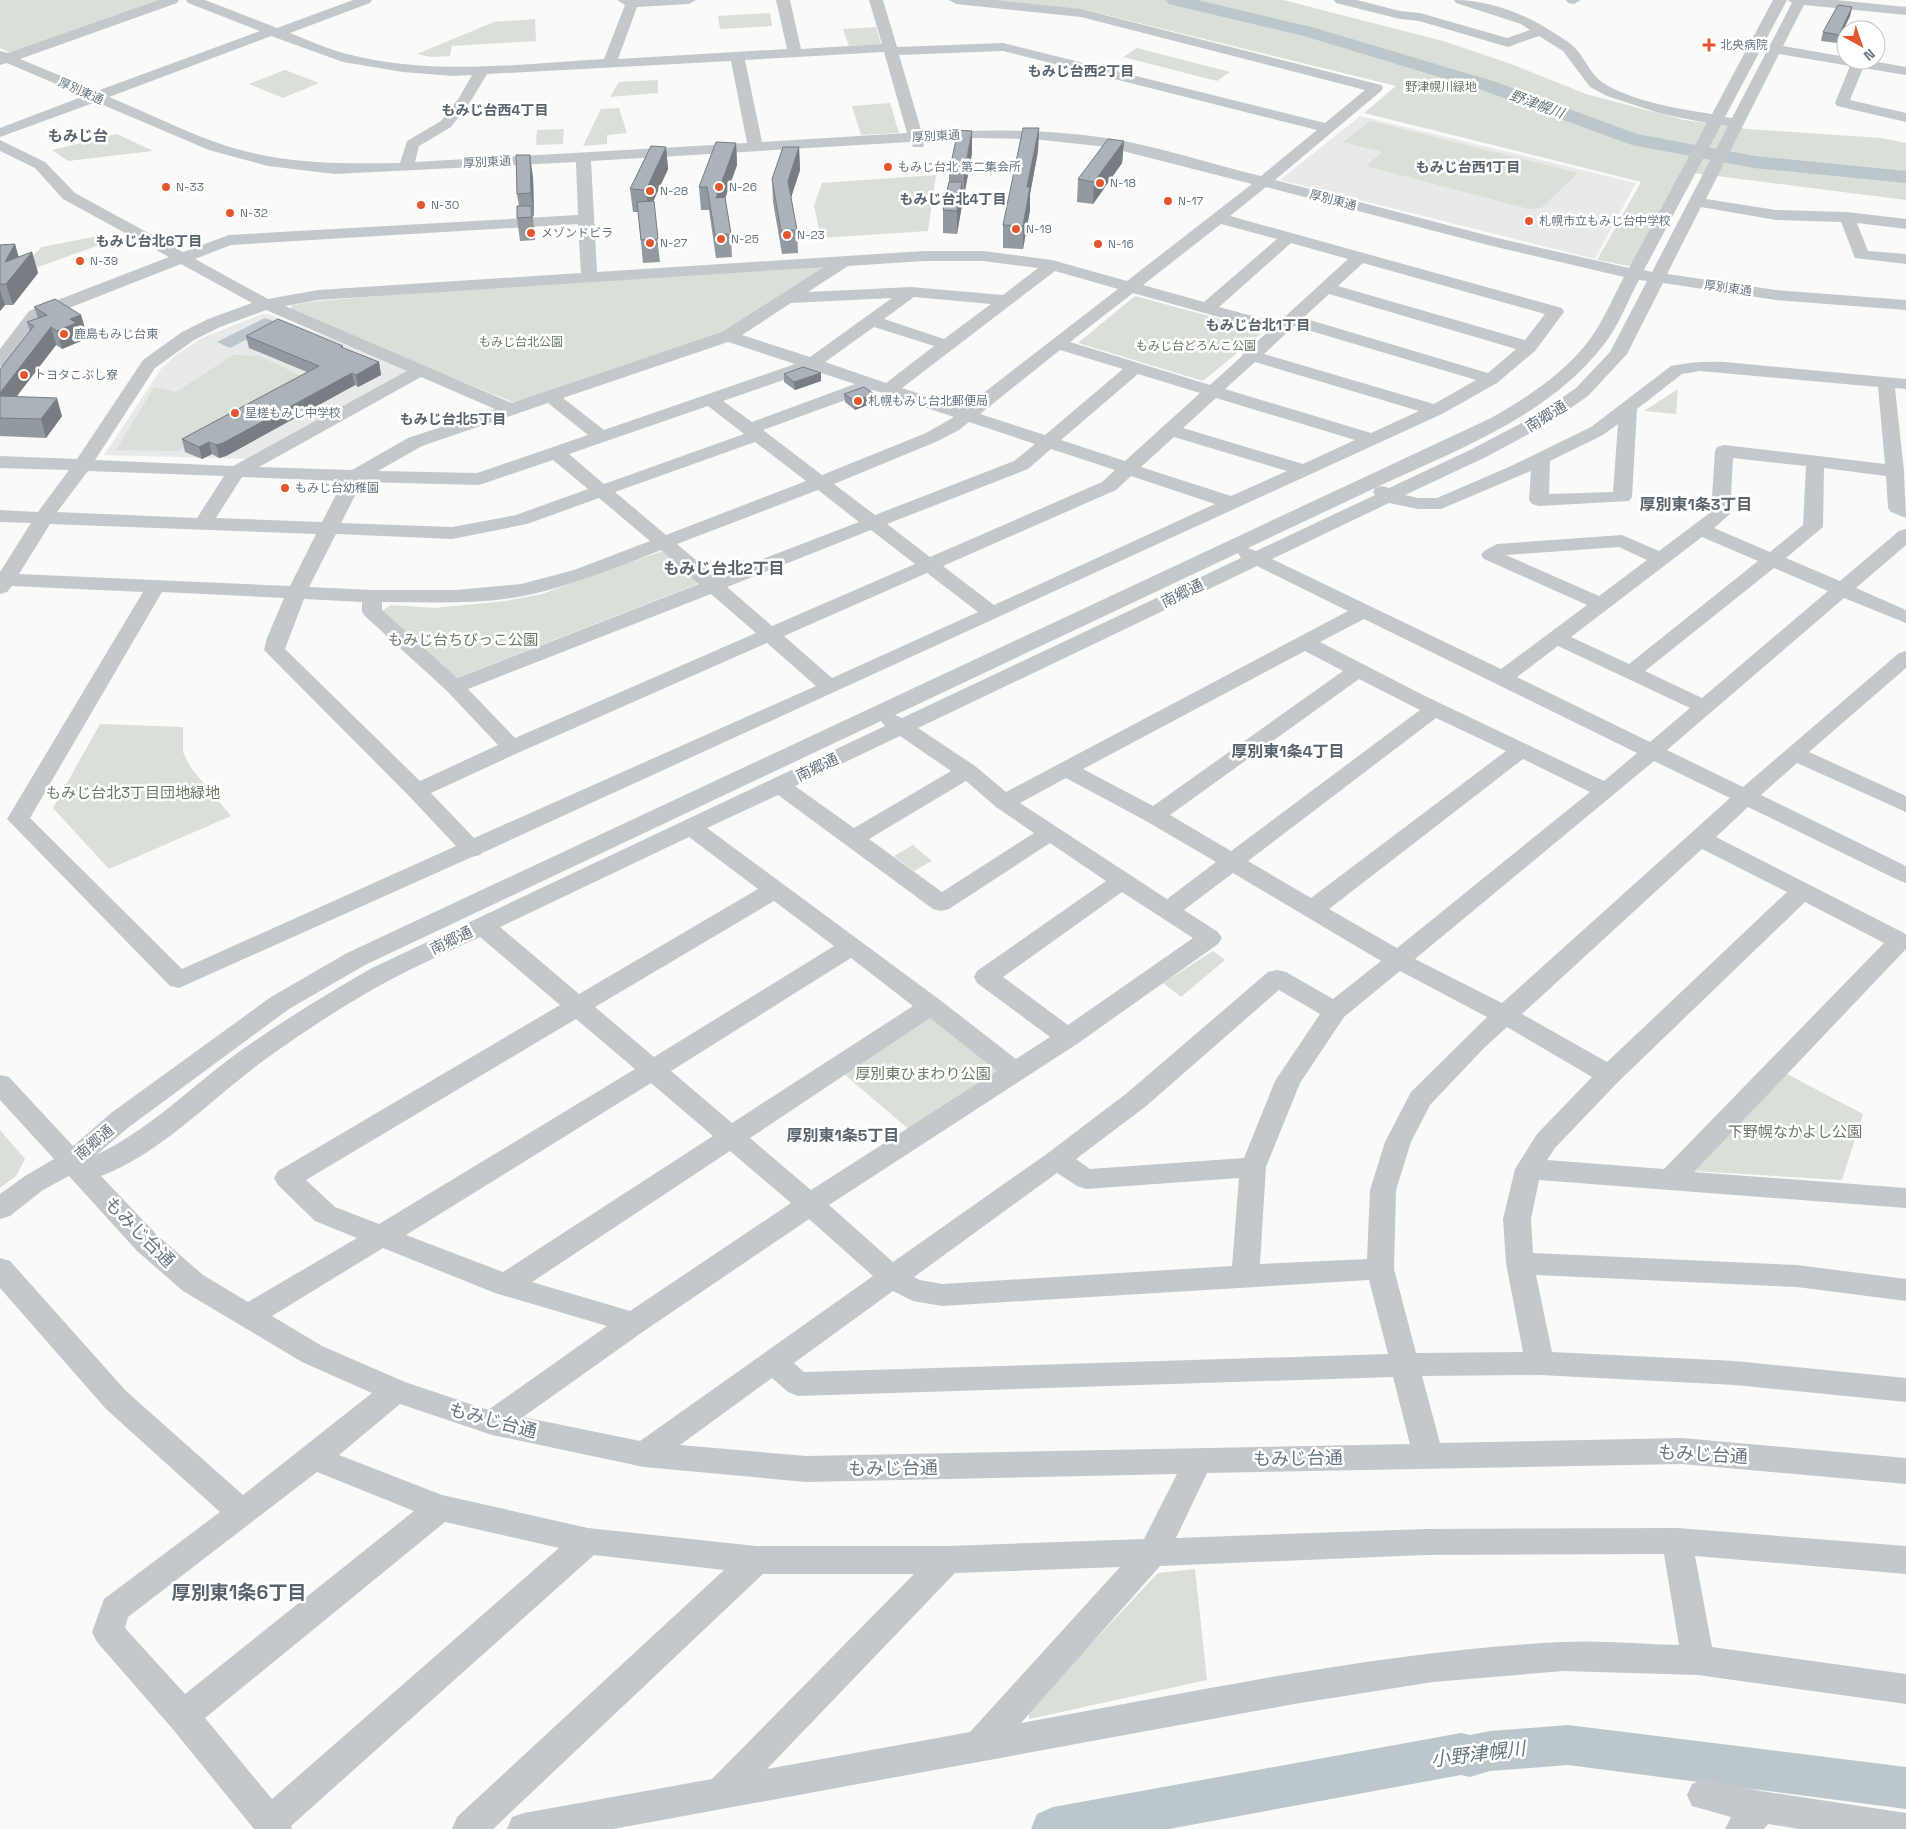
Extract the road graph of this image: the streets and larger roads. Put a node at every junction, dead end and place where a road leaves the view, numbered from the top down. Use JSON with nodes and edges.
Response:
{"nodes":[{"id":1,"x":172,"y":0,"type":"edge"},
{"id":2,"x":193,"y":0,"type":"edge"},
{"id":3,"x":365,"y":0,"type":"edge"},
{"id":4,"x":689,"y":0,"type":"edge"},
{"id":5,"x":783,"y":0,"type":"edge"},
{"id":6,"x":876,"y":0,"type":"edge"},
{"id":7,"x":956,"y":0,"type":"edge"},
{"id":8,"x":1341,"y":0,"type":"edge"},
{"id":9,"x":1461,"y":0,"type":"edge"},
{"id":10,"x":1780,"y":0,"type":"edge"},
{"id":11,"x":1798,"y":0,"type":"edge"},
{"id":12,"x":628,"y":2,"type":"edge"},
{"id":13,"x":322,"y":3,"type":"dead end"},
{"id":14,"x":1906,"y":5,"type":"edge"},
{"id":15,"x":1888,"y":9,"type":"junction"},
{"id":16,"x":338,"y":10,"type":"junction"},
{"id":17,"x":1906,"y":11,"type":"edge"},
{"id":18,"x":1541,"y":30,"type":"junction"},
{"id":19,"x":274,"y":32,"type":"junction"},
{"id":20,"x":891,"y":50,"type":"junction"},
{"id":21,"x":1775,"y":50,"type":"junction"},
{"id":22,"x":794,"y":52,"type":"junction"},
{"id":23,"x":737,"y":56,"type":"junction"},
{"id":24,"x":2,"y":60,"type":"edge"},
{"id":25,"x":1836,"y":60,"type":"edge"},
{"id":26,"x":609,"y":64,"type":"junction"},
{"id":27,"x":1886,"y":68,"type":"edge"},
{"id":28,"x":482,"y":70,"type":"junction"},
{"id":29,"x":1855,"y":70,"type":"edge"},
{"id":30,"x":1906,"y":71,"type":"edge"},
{"id":31,"x":89,"y":100,"type":"junction"},
{"id":32,"x":1906,"y":118,"type":"edge"},
{"id":33,"x":1712,"y":125,"type":"junction"},
{"id":34,"x":1328,"y":128,"type":"junction"},
{"id":35,"x":1735,"y":129,"type":"junction"},
{"id":36,"x":0,"y":133,"type":"edge"},
{"id":37,"x":917,"y":140,"type":"junction"},
{"id":38,"x":0,"y":145,"type":"edge"},
{"id":39,"x":755,"y":146,"type":"junction"},
{"id":40,"x":584,"y":160,"type":"junction"},
{"id":41,"x":406,"y":167,"type":"junction"},
{"id":42,"x":1260,"y":185,"type":"junction"},
{"id":43,"x":1697,"y":202,"type":"junction"},
{"id":44,"x":1847,"y":217,"type":"junction"},
{"id":45,"x":586,"y":218,"type":"junction"},
{"id":46,"x":1218,"y":218,"type":"junction"},
{"id":47,"x":1906,"y":224,"type":"edge"},
{"id":48,"x":1288,"y":238,"type":"junction"},
{"id":49,"x":181,"y":258,"type":"junction"},
{"id":50,"x":1359,"y":258,"type":"junction"},
{"id":51,"x":1906,"y":259,"type":"edge"},
{"id":52,"x":844,"y":261,"type":"junction"},
{"id":53,"x":1052,"y":265,"type":"junction"},
{"id":54,"x":589,"y":278,"type":"junction"},
{"id":55,"x":1632,"y":279,"type":"junction"},
{"id":56,"x":1655,"y":283,"type":"junction"},
{"id":57,"x":1131,"y":286,"type":"junction"},
{"id":58,"x":1327,"y":288,"type":"junction"},
{"id":59,"x":911,"y":292,"type":"junction"},
{"id":60,"x":787,"y":298,"type":"junction"},
{"id":61,"x":1007,"y":300,"type":"junction"},
{"id":62,"x":266,"y":304,"type":"junction"},
{"id":63,"x":1906,"y":305,"type":"edge"},
{"id":64,"x":1207,"y":308,"type":"junction"},
{"id":65,"x":1906,"y":313,"type":"edge"},
{"id":66,"x":872,"y":320,"type":"junction"},
{"id":67,"x":1286,"y":325,"type":"junction"},
{"id":68,"x":728,"y":336,"type":"junction"},
{"id":69,"x":1057,"y":344,"type":"junction"},
{"id":70,"x":946,"y":345,"type":"junction"},
{"id":71,"x":1529,"y":347,"type":"junction"},
{"id":72,"x":1250,"y":355,"type":"junction"},
{"id":73,"x":0,"y":361,"type":"edge"},
{"id":74,"x":812,"y":364,"type":"junction"},
{"id":75,"x":1136,"y":367,"type":"junction"},
{"id":76,"x":421,"y":370,"type":"junction"},
{"id":77,"x":1492,"y":379,"type":"junction"},
{"id":78,"x":1886,"y":382,"type":"junction"},
{"id":79,"x":1906,"y":384,"type":"edge"},
{"id":80,"x":880,"y":387,"type":"junction"},
{"id":81,"x":1213,"y":390,"type":"junction"},
{"id":82,"x":551,"y":397,"type":"junction"},
{"id":83,"x":710,"y":399,"type":"junction"},
{"id":84,"x":1628,"y":407,"type":"junction"},
{"id":85,"x":513,"y":410,"type":"junction"},
{"id":86,"x":1436,"y":410,"type":"junction"},
{"id":87,"x":969,"y":415,"type":"junction"},
{"id":88,"x":1172,"y":430,"type":"junction"},
{"id":89,"x":754,"y":432,"type":"junction"},
{"id":90,"x":601,"y":436,"type":"junction"},
{"id":91,"x":1371,"y":439,"type":"junction"},
{"id":92,"x":1049,"y":442,"type":"junction"},
{"id":93,"x":556,"y":453,"type":"junction"},
{"id":94,"x":1541,"y":459,"type":"junction"},
{"id":95,"x":0,"y":462,"type":"edge"},
{"id":96,"x":1815,"y":462,"type":"junction"},
{"id":97,"x":82,"y":466,"type":"junction"},
{"id":98,"x":1128,"y":468,"type":"junction"},
{"id":99,"x":1303,"y":470,"type":"junction"},
{"id":100,"x":237,"y":471,"type":"junction"},
{"id":101,"x":1895,"y":471,"type":"junction"},
{"id":102,"x":355,"y":476,"type":"junction"},
{"id":103,"x":819,"y":483,"type":"junction"},
{"id":104,"x":1367,"y":484,"type":"junction"},
{"id":105,"x":603,"y":491,"type":"junction"},
{"id":106,"x":1388,"y":496,"type":"junction"},
{"id":107,"x":1232,"y":502,"type":"junction"},
{"id":108,"x":1906,"y":512,"type":"edge"},
{"id":109,"x":0,"y":516,"type":"edge"},
{"id":110,"x":44,"y":518,"type":"junction"},
{"id":111,"x":873,"y":524,"type":"junction"},
{"id":112,"x":202,"y":525,"type":"junction"},
{"id":113,"x":1700,"y":529,"type":"junction"},
{"id":114,"x":327,"y":530,"type":"junction"},
{"id":115,"x":1906,"y":535,"type":"edge"},
{"id":116,"x":662,"y":541,"type":"junction"},
{"id":117,"x":1233,"y":547,"type":"junction"},
{"id":118,"x":1255,"y":558,"type":"junction"},
{"id":119,"x":1661,"y":559,"type":"junction"},
{"id":120,"x":1772,"y":560,"type":"junction"},
{"id":121,"x":926,"y":565,"type":"junction"},
{"id":122,"x":2,"y":582,"type":"edge"},
{"id":123,"x":156,"y":586,"type":"junction"},
{"id":124,"x":713,"y":587,"type":"junction"},
{"id":125,"x":1842,"y":590,"type":"junction"},
{"id":126,"x":297,"y":592,"type":"junction"},
{"id":127,"x":372,"y":596,"type":"junction"},
{"id":128,"x":1602,"y":604,"type":"junction"},
{"id":129,"x":1364,"y":612,"type":"junction"},
{"id":130,"x":992,"y":613,"type":"junction"},
{"id":131,"x":1906,"y":616,"type":"edge"},
{"id":132,"x":769,"y":635,"type":"junction"},
{"id":133,"x":1557,"y":638,"type":"junction"},
{"id":134,"x":1306,"y":643,"type":"junction"},
{"id":135,"x":1906,"y":657,"type":"edge"},
{"id":136,"x":1357,"y":671,"type":"junction"},
{"id":137,"x":1630,"y":673,"type":"junction"},
{"id":138,"x":1503,"y":678,"type":"junction"},
{"id":139,"x":454,"y":687,"type":"junction"},
{"id":140,"x":830,"y":687,"type":"junction"},
{"id":141,"x":1704,"y":707,"type":"junction"},
{"id":142,"x":1434,"y":709,"type":"junction"},
{"id":143,"x":881,"y":712,"type":"junction"},
{"id":144,"x":901,"y":727,"type":"junction"},
{"id":145,"x":512,"y":747,"type":"junction"},
{"id":146,"x":1522,"y":749,"type":"junction"},
{"id":147,"x":1652,"y":751,"type":"junction"},
{"id":148,"x":1794,"y":753,"type":"junction"},
{"id":149,"x":1065,"y":769,"type":"junction"},
{"id":150,"x":967,"y":771,"type":"junction"},
{"id":151,"x":779,"y":785,"type":"junction"},
{"id":152,"x":417,"y":791,"type":"junction"},
{"id":153,"x":1606,"y":791,"type":"junction"},
{"id":154,"x":1745,"y":797,"type":"junction"},
{"id":155,"x":1902,"y":798,"type":"edge"},
{"id":156,"x":1004,"y":802,"type":"junction"},
{"id":157,"x":1154,"y":816,"type":"junction"},
{"id":158,"x":690,"y":827,"type":"junction"},
{"id":159,"x":1050,"y":833,"type":"junction"},
{"id":160,"x":1700,"y":838,"type":"junction"},
{"id":161,"x":853,"y":839,"type":"junction"},
{"id":162,"x":472,"y":850,"type":"junction"},
{"id":163,"x":1230,"y":862,"type":"junction"},
{"id":164,"x":1906,"y":875,"type":"edge"},
{"id":165,"x":1122,"y":881,"type":"junction"},
{"id":166,"x":774,"y":890,"type":"junction"},
{"id":167,"x":1802,"y":891,"type":"junction"},
{"id":168,"x":1168,"y":910,"type":"junction"},
{"id":169,"x":1313,"y":910,"type":"junction"},
{"id":170,"x":482,"y":925,"type":"junction"},
{"id":171,"x":851,"y":947,"type":"junction"},
{"id":172,"x":1398,"y":960,"type":"junction"},
{"id":173,"x":578,"y":1006,"type":"junction"},
{"id":174,"x":931,"y":1006,"type":"junction"},
{"id":175,"x":1335,"y":1012,"type":"junction"},
{"id":176,"x":1505,"y":1016,"type":"junction"},
{"id":177,"x":1068,"y":1038,"type":"junction"},
{"id":178,"x":653,"y":1071,"type":"junction"},
{"id":179,"x":1015,"y":1072,"type":"junction"},
{"id":180,"x":1609,"y":1075,"type":"junction"},
{"id":181,"x":0,"y":1084,"type":"edge"},
{"id":182,"x":730,"y":1136,"type":"junction"},
{"id":183,"x":1057,"y":1160,"type":"junction"},
{"id":184,"x":70,"y":1162,"type":"junction"},
{"id":185,"x":1253,"y":1167,"type":"junction"},
{"id":186,"x":1528,"y":1169,"type":"junction"},
{"id":187,"x":1671,"y":1179,"type":"junction"},
{"id":188,"x":1906,"y":1198,"type":"edge"},
{"id":189,"x":810,"y":1204,"type":"junction"},
{"id":190,"x":0,"y":1209,"type":"edge"},
{"id":191,"x":384,"y":1236,"type":"junction"},
{"id":192,"x":1520,"y":1263,"type":"junction"},
{"id":193,"x":0,"y":1269,"type":"edge"},
{"id":194,"x":1380,"y":1270,"type":"junction"},
{"id":195,"x":891,"y":1276,"type":"junction"},
{"id":196,"x":1244,"y":1276,"type":"junction"},
{"id":197,"x":505,"y":1285,"type":"junction"},
{"id":198,"x":1906,"y":1290,"type":"edge"},
{"id":199,"x":248,"y":1316,"type":"junction"},
{"id":200,"x":634,"y":1322,"type":"junction"},
{"id":201,"x":773,"y":1361,"type":"junction"},
{"id":202,"x":1540,"y":1363,"type":"junction"},
{"id":203,"x":1404,"y":1365,"type":"junction"},
{"id":204,"x":1906,"y":1390,"type":"edge"},
{"id":205,"x":396,"y":1391,"type":"junction"},
{"id":206,"x":492,"y":1423,"type":"junction"},
{"id":207,"x":644,"y":1454,"type":"junction"},
{"id":208,"x":1428,"y":1455,"type":"junction"},
{"id":209,"x":314,"y":1458,"type":"junction"},
{"id":210,"x":1199,"y":1460,"type":"junction"},
{"id":211,"x":1906,"y":1472,"type":"edge"},
{"id":212,"x":440,"y":1508,"type":"junction"},
{"id":213,"x":242,"y":1513,"type":"junction"},
{"id":214,"x":588,"y":1541,"type":"junction"},
{"id":215,"x":1677,"y":1541,"type":"junction"},
{"id":216,"x":1153,"y":1552,"type":"junction"},
{"id":217,"x":756,"y":1560,"type":"junction"},
{"id":218,"x":948,"y":1560,"type":"junction"},
{"id":219,"x":1906,"y":1560,"type":"edge"},
{"id":220,"x":1698,"y":1660,"type":"junction"},
{"id":221,"x":1906,"y":1689,"type":"edge"},
{"id":222,"x":183,"y":1716,"type":"junction"},
{"id":223,"x":978,"y":1746,"type":"junction"},
{"id":224,"x":722,"y":1792,"type":"junction"},
{"id":225,"x":1704,"y":1795,"type":"dead end"},
{"id":226,"x":1752,"y":1818,"type":"edge"},
{"id":227,"x":272,"y":1826,"type":"edge"},
{"id":228,"x":469,"y":1829,"type":"edge"},
{"id":229,"x":524,"y":1829,"type":"edge"},
{"id":230,"x":1906,"y":1829,"type":"edge"}],
"edges":[{"from":1,"to":24,"type":"street"},
{"from":2,"to":19,"type":"street"},
{"from":3,"to":16,"type":"street"},
{"from":4,"to":12,"type":"street"},
{"from":5,"to":22,"type":"street"},
{"from":6,"to":20,"type":"street"},
{"from":7,"to":34,"type":"street"},
{"from":8,"to":18,"type":"street"},
{"from":9,"to":18,"type":"street"},
{"from":10,"to":33,"type":"street","name":"南郷通"},
{"from":11,"to":15,"type":"street"},
{"from":11,"to":21,"type":"street","name":"南郷通"},
{"from":12,"to":26,"type":"street"},
{"from":13,"to":16,"type":"street"},
{"from":14,"to":15,"type":"street"},
{"from":15,"to":17,"type":"street"},
{"from":16,"to":19,"type":"street"},
{"from":18,"to":33,"type":"street"},
{"from":19,"to":28,"type":"street"},
{"from":19,"to":31,"type":"street"},
{"from":20,"to":22,"type":"street"},
{"from":20,"to":34,"type":"street"},
{"from":20,"to":37,"type":"street"},
{"from":21,"to":25,"type":"street"},
{"from":21,"to":35,"type":"street","name":"南郷通"},
{"from":22,"to":23,"type":"street"},
{"from":23,"to":26,"type":"street"},
{"from":23,"to":39,"type":"street"},
{"from":24,"to":31,"type":"street","name":"厚別東通"},
{"from":26,"to":28,"type":"street"},
{"from":27,"to":30,"type":"street"},
{"from":28,"to":41,"type":"street"},
{"from":29,"to":32,"type":"street"},
{"from":31,"to":36,"type":"street"},
{"from":31,"to":40,"type":"street","name":"厚別東通"},
{"from":31,"to":41,"type":"street","name":"厚別東通"},
{"from":33,"to":35,"type":"street"},
{"from":33,"to":55,"type":"street","name":"南郷通"},
{"from":34,"to":42,"type":"street"},
{"from":35,"to":43,"type":"street","name":"南郷通"},
{"from":37,"to":39,"type":"street","name":"厚別東通"},
{"from":37,"to":40,"type":"street","name":"厚別東通"},
{"from":37,"to":42,"type":"street","name":"厚別東通"},
{"from":38,"to":49,"type":"street"},
{"from":39,"to":40,"type":"street","name":"厚別東通"},
{"from":40,"to":41,"type":"street","name":"厚別東通"},
{"from":40,"to":45,"type":"street"},
{"from":42,"to":46,"type":"street"},
{"from":42,"to":55,"type":"street","name":"厚別東通"},
{"from":43,"to":44,"type":"street"},
{"from":43,"to":56,"type":"street","name":"南郷通"},
{"from":44,"to":47,"type":"street"},
{"from":44,"to":51,"type":"street"},
{"from":45,"to":49,"type":"street"},
{"from":45,"to":54,"type":"street"},
{"from":46,"to":48,"type":"street"},
{"from":46,"to":57,"type":"street"},
{"from":48,"to":50,"type":"street"},
{"from":48,"to":64,"type":"street"},
{"from":49,"to":62,"type":"street"},
{"from":49,"to":73,"type":"street"},
{"from":50,"to":58,"type":"street"},
{"from":50,"to":71,"type":"street"},
{"from":52,"to":53,"type":"street"},
{"from":52,"to":54,"type":"street"},
{"from":52,"to":60,"type":"street"},
{"from":53,"to":57,"type":"street"},
{"from":53,"to":61,"type":"street"},
{"from":54,"to":62,"type":"street"},
{"from":55,"to":56,"type":"street","name":"厚別東通"},
{"from":55,"to":104,"type":"street","name":"南郷通"},
{"from":56,"to":63,"type":"street","name":"厚別東通"},
{"from":56,"to":65,"type":"street","name":"厚別東通"},
{"from":56,"to":106,"type":"street","name":"南郷通"},
{"from":57,"to":64,"type":"street"},
{"from":57,"to":69,"type":"street"},
{"from":58,"to":67,"type":"street"},
{"from":58,"to":71,"type":"street"},
{"from":59,"to":60,"type":"street"},
{"from":59,"to":61,"type":"street"},
{"from":59,"to":66,"type":"street"},
{"from":60,"to":68,"type":"street"},
{"from":61,"to":70,"type":"street"},
{"from":62,"to":76,"type":"street"},
{"from":62,"to":97,"type":"street"},
{"from":64,"to":67,"type":"street"},
{"from":66,"to":70,"type":"street"},
{"from":66,"to":74,"type":"street"},
{"from":67,"to":72,"type":"street"},
{"from":67,"to":77,"type":"street"},
{"from":68,"to":74,"type":"street"},
{"from":68,"to":82,"type":"street"},
{"from":69,"to":75,"type":"street"},
{"from":69,"to":87,"type":"street"},
{"from":70,"to":80,"type":"street"},
{"from":71,"to":77,"type":"street"},
{"from":72,"to":81,"type":"street"},
{"from":72,"to":86,"type":"street"},
{"from":74,"to":80,"type":"street"},
{"from":74,"to":83,"type":"street"},
{"from":75,"to":81,"type":"street"},
{"from":75,"to":92,"type":"street"},
{"from":76,"to":85,"type":"street"},
{"from":76,"to":100,"type":"street"},
{"from":77,"to":86,"type":"street"},
{"from":78,"to":79,"type":"street"},
{"from":78,"to":84,"type":"street"},
{"from":78,"to":101,"type":"street"},
{"from":80,"to":87,"type":"street"},
{"from":80,"to":89,"type":"street"},
{"from":81,"to":88,"type":"street"},
{"from":81,"to":91,"type":"street"},
{"from":82,"to":85,"type":"street"},
{"from":82,"to":90,"type":"street"},
{"from":83,"to":89,"type":"street"},
{"from":83,"to":90,"type":"street"},
{"from":84,"to":94,"type":"street"},
{"from":84,"to":94,"type":"street"},
{"from":85,"to":102,"type":"street"},
{"from":86,"to":91,"type":"street"},
{"from":87,"to":92,"type":"street"},
{"from":87,"to":103,"type":"street"},
{"from":88,"to":98,"type":"street"},
{"from":88,"to":99,"type":"street"},
{"from":89,"to":103,"type":"street"},
{"from":89,"to":105,"type":"street"},
{"from":90,"to":93,"type":"street"},
{"from":91,"to":99,"type":"street"},
{"from":92,"to":98,"type":"street"},
{"from":92,"to":111,"type":"street"},
{"from":93,"to":102,"type":"street"},
{"from":93,"to":105,"type":"street"},
{"from":94,"to":106,"type":"street"},
{"from":95,"to":97,"type":"street"},
{"from":96,"to":101,"type":"street"},
{"from":96,"to":113,"type":"street"},
{"from":96,"to":120,"type":"street"},
{"from":97,"to":100,"type":"street"},
{"from":97,"to":110,"type":"street"},
{"from":98,"to":107,"type":"street"},
{"from":98,"to":121,"type":"street"},
{"from":99,"to":107,"type":"street"},
{"from":100,"to":102,"type":"street"},
{"from":100,"to":112,"type":"street"},
{"from":101,"to":108,"type":"street"},
{"from":102,"to":114,"type":"street"},
{"from":103,"to":111,"type":"street"},
{"from":103,"to":116,"type":"street"},
{"from":104,"to":106,"type":"street"},
{"from":104,"to":117,"type":"street","name":"南郷通"},
{"from":105,"to":114,"type":"street"},
{"from":105,"to":116,"type":"street"},
{"from":106,"to":118,"type":"street","name":"南郷通"},
{"from":107,"to":130,"type":"street"},
{"from":109,"to":110,"type":"street"},
{"from":110,"to":112,"type":"street"},
{"from":110,"to":122,"type":"street"},
{"from":111,"to":121,"type":"street"},
{"from":111,"to":124,"type":"street"},
{"from":112,"to":114,"type":"street"},
{"from":113,"to":119,"type":"street"},
{"from":113,"to":120,"type":"street"},
{"from":114,"to":126,"type":"street"},
{"from":115,"to":125,"type":"street"},
{"from":116,"to":124,"type":"street"},
{"from":116,"to":127,"type":"street"},
{"from":117,"to":118,"type":"street"},
{"from":117,"to":143,"type":"street","name":"南郷通"},
{"from":118,"to":129,"type":"street"},
{"from":118,"to":144,"type":"street","name":"南郷通"},
{"from":119,"to":128,"type":"street"},
{"from":119,"to":128,"type":"street"},
{"from":120,"to":125,"type":"street"},
{"from":120,"to":137,"type":"street"},
{"from":121,"to":130,"type":"street"},
{"from":121,"to":132,"type":"street"},
{"from":122,"to":123,"type":"street"},
{"from":123,"to":126,"type":"street"},
{"from":123,"to":162,"type":"street"},
{"from":124,"to":132,"type":"street"},
{"from":124,"to":139,"type":"street"},
{"from":125,"to":131,"type":"street"},
{"from":125,"to":141,"type":"street"},
{"from":126,"to":127,"type":"street"},
{"from":126,"to":152,"type":"street"},
{"from":127,"to":139,"type":"street"},
{"from":128,"to":133,"type":"street"},
{"from":129,"to":134,"type":"street"},
{"from":129,"to":138,"type":"street"},
{"from":130,"to":140,"type":"street"},
{"from":132,"to":140,"type":"street"},
{"from":132,"to":145,"type":"street"},
{"from":133,"to":137,"type":"street"},
{"from":133,"to":138,"type":"street"},
{"from":134,"to":136,"type":"street"},
{"from":134,"to":149,"type":"street"},
{"from":135,"to":148,"type":"street"},
{"from":136,"to":142,"type":"street"},
{"from":136,"to":157,"type":"street"},
{"from":137,"to":141,"type":"street"},
{"from":138,"to":147,"type":"street"},
{"from":139,"to":145,"type":"street"},
{"from":140,"to":162,"type":"street"},
{"from":141,"to":147,"type":"street"},
{"from":142,"to":146,"type":"street"},
{"from":142,"to":163,"type":"street"},
{"from":143,"to":144,"type":"street"},
{"from":143,"to":184,"type":"street","name":"南郷通"},
{"from":144,"to":150,"type":"street"},
{"from":144,"to":151,"type":"street","name":"南郷通"},
{"from":145,"to":152,"type":"street"},
{"from":146,"to":153,"type":"street"},
{"from":146,"to":169,"type":"street"},
{"from":147,"to":153,"type":"street"},
{"from":147,"to":154,"type":"street"},
{"from":148,"to":154,"type":"street"},
{"from":148,"to":155,"type":"street"},
{"from":149,"to":156,"type":"street"},
{"from":149,"to":157,"type":"street"},
{"from":150,"to":156,"type":"street"},
{"from":150,"to":161,"type":"street"},
{"from":151,"to":158,"type":"street","name":"南郷通"},
{"from":151,"to":161,"type":"street"},
{"from":152,"to":162,"type":"street"},
{"from":153,"to":172,"type":"street"},
{"from":154,"to":160,"type":"street"},
{"from":154,"to":164,"type":"street"},
{"from":156,"to":159,"type":"street"},
{"from":157,"to":163,"type":"street"},
{"from":158,"to":166,"type":"street"},
{"from":158,"to":170,"type":"street","name":"南郷通"},
{"from":159,"to":161,"type":"street"},
{"from":159,"to":165,"type":"street"},
{"from":160,"to":167,"type":"street"},
{"from":160,"to":176,"type":"street"},
{"from":163,"to":168,"type":"street"},
{"from":163,"to":169,"type":"street"},
{"from":165,"to":168,"type":"street"},
{"from":165,"to":177,"type":"street"},
{"from":166,"to":171,"type":"street"},
{"from":166,"to":173,"type":"street"},
{"from":167,"to":180,"type":"street"},
{"from":167,"to":187,"type":"street"},
{"from":168,"to":177,"type":"street"},
{"from":169,"to":172,"type":"street"},
{"from":170,"to":173,"type":"street"},
{"from":170,"to":184,"type":"street","name":"南郷通"},
{"from":171,"to":174,"type":"street"},
{"from":171,"to":178,"type":"street"},
{"from":172,"to":175,"type":"street"},
{"from":172,"to":176,"type":"street"},
{"from":173,"to":178,"type":"street"},
{"from":173,"to":191,"type":"street"},
{"from":174,"to":179,"type":"street"},
{"from":174,"to":182,"type":"street"},
{"from":175,"to":183,"type":"street"},
{"from":175,"to":185,"type":"street"},
{"from":176,"to":180,"type":"street"},
{"from":176,"to":194,"type":"street"},
{"from":177,"to":179,"type":"street"},
{"from":178,"to":182,"type":"street"},
{"from":178,"to":191,"type":"street"},
{"from":179,"to":189,"type":"street"},
{"from":180,"to":186,"type":"street"},
{"from":181,"to":184,"type":"street","name":"もみじ台通"},
{"from":182,"to":189,"type":"street"},
{"from":182,"to":197,"type":"street"},
{"from":183,"to":185,"type":"street"},
{"from":183,"to":195,"type":"street"},
{"from":184,"to":190,"type":"street"},
{"from":184,"to":199,"type":"street","name":"もみじ台通"},
{"from":185,"to":196,"type":"street"},
{"from":186,"to":187,"type":"street"},
{"from":186,"to":192,"type":"street"},
{"from":187,"to":188,"type":"street"},
{"from":189,"to":195,"type":"street"},
{"from":189,"to":200,"type":"street"},
{"from":191,"to":197,"type":"street"},
{"from":191,"to":199,"type":"street"},
{"from":192,"to":198,"type":"street"},
{"from":192,"to":202,"type":"street"},
{"from":193,"to":213,"type":"street"},
{"from":194,"to":196,"type":"street"},
{"from":194,"to":203,"type":"street"},
{"from":195,"to":196,"type":"street"},
{"from":195,"to":201,"type":"street"},
{"from":197,"to":200,"type":"street"},
{"from":199,"to":205,"type":"street","name":"もみじ台通"},
{"from":200,"to":206,"type":"street"},
{"from":201,"to":203,"type":"street"},
{"from":201,"to":207,"type":"street"},
{"from":202,"to":203,"type":"street"},
{"from":202,"to":204,"type":"street"},
{"from":203,"to":208,"type":"street"},
{"from":205,"to":206,"type":"street","name":"もみじ台通"},
{"from":205,"to":209,"type":"street"},
{"from":206,"to":207,"type":"street","name":"もみじ台通"},
{"from":207,"to":210,"type":"street","name":"もみじ台通"},
{"from":208,"to":210,"type":"street","name":"もみじ台通"},
{"from":208,"to":211,"type":"street","name":"もみじ台通"},
{"from":209,"to":212,"type":"street"},
{"from":209,"to":213,"type":"street"},
{"from":210,"to":216,"type":"street"},
{"from":212,"to":214,"type":"street"},
{"from":212,"to":222,"type":"street"},
{"from":213,"to":222,"type":"street"},
{"from":214,"to":217,"type":"street"},
{"from":214,"to":227,"type":"street"},
{"from":215,"to":216,"type":"street"},
{"from":215,"to":219,"type":"street"},
{"from":215,"to":220,"type":"street"},
{"from":216,"to":218,"type":"street"},
{"from":216,"to":223,"type":"street"},
{"from":217,"to":218,"type":"street"},
{"from":217,"to":228,"type":"street"},
{"from":218,"to":224,"type":"street"},
{"from":220,"to":221,"type":"street"},
{"from":220,"to":223,"type":"street"},
{"from":222,"to":227,"type":"street"},
{"from":223,"to":224,"type":"street"},
{"from":224,"to":229,"type":"street"},
{"from":225,"to":226,"type":"street"},
{"from":226,"to":230,"type":"street"}]}
